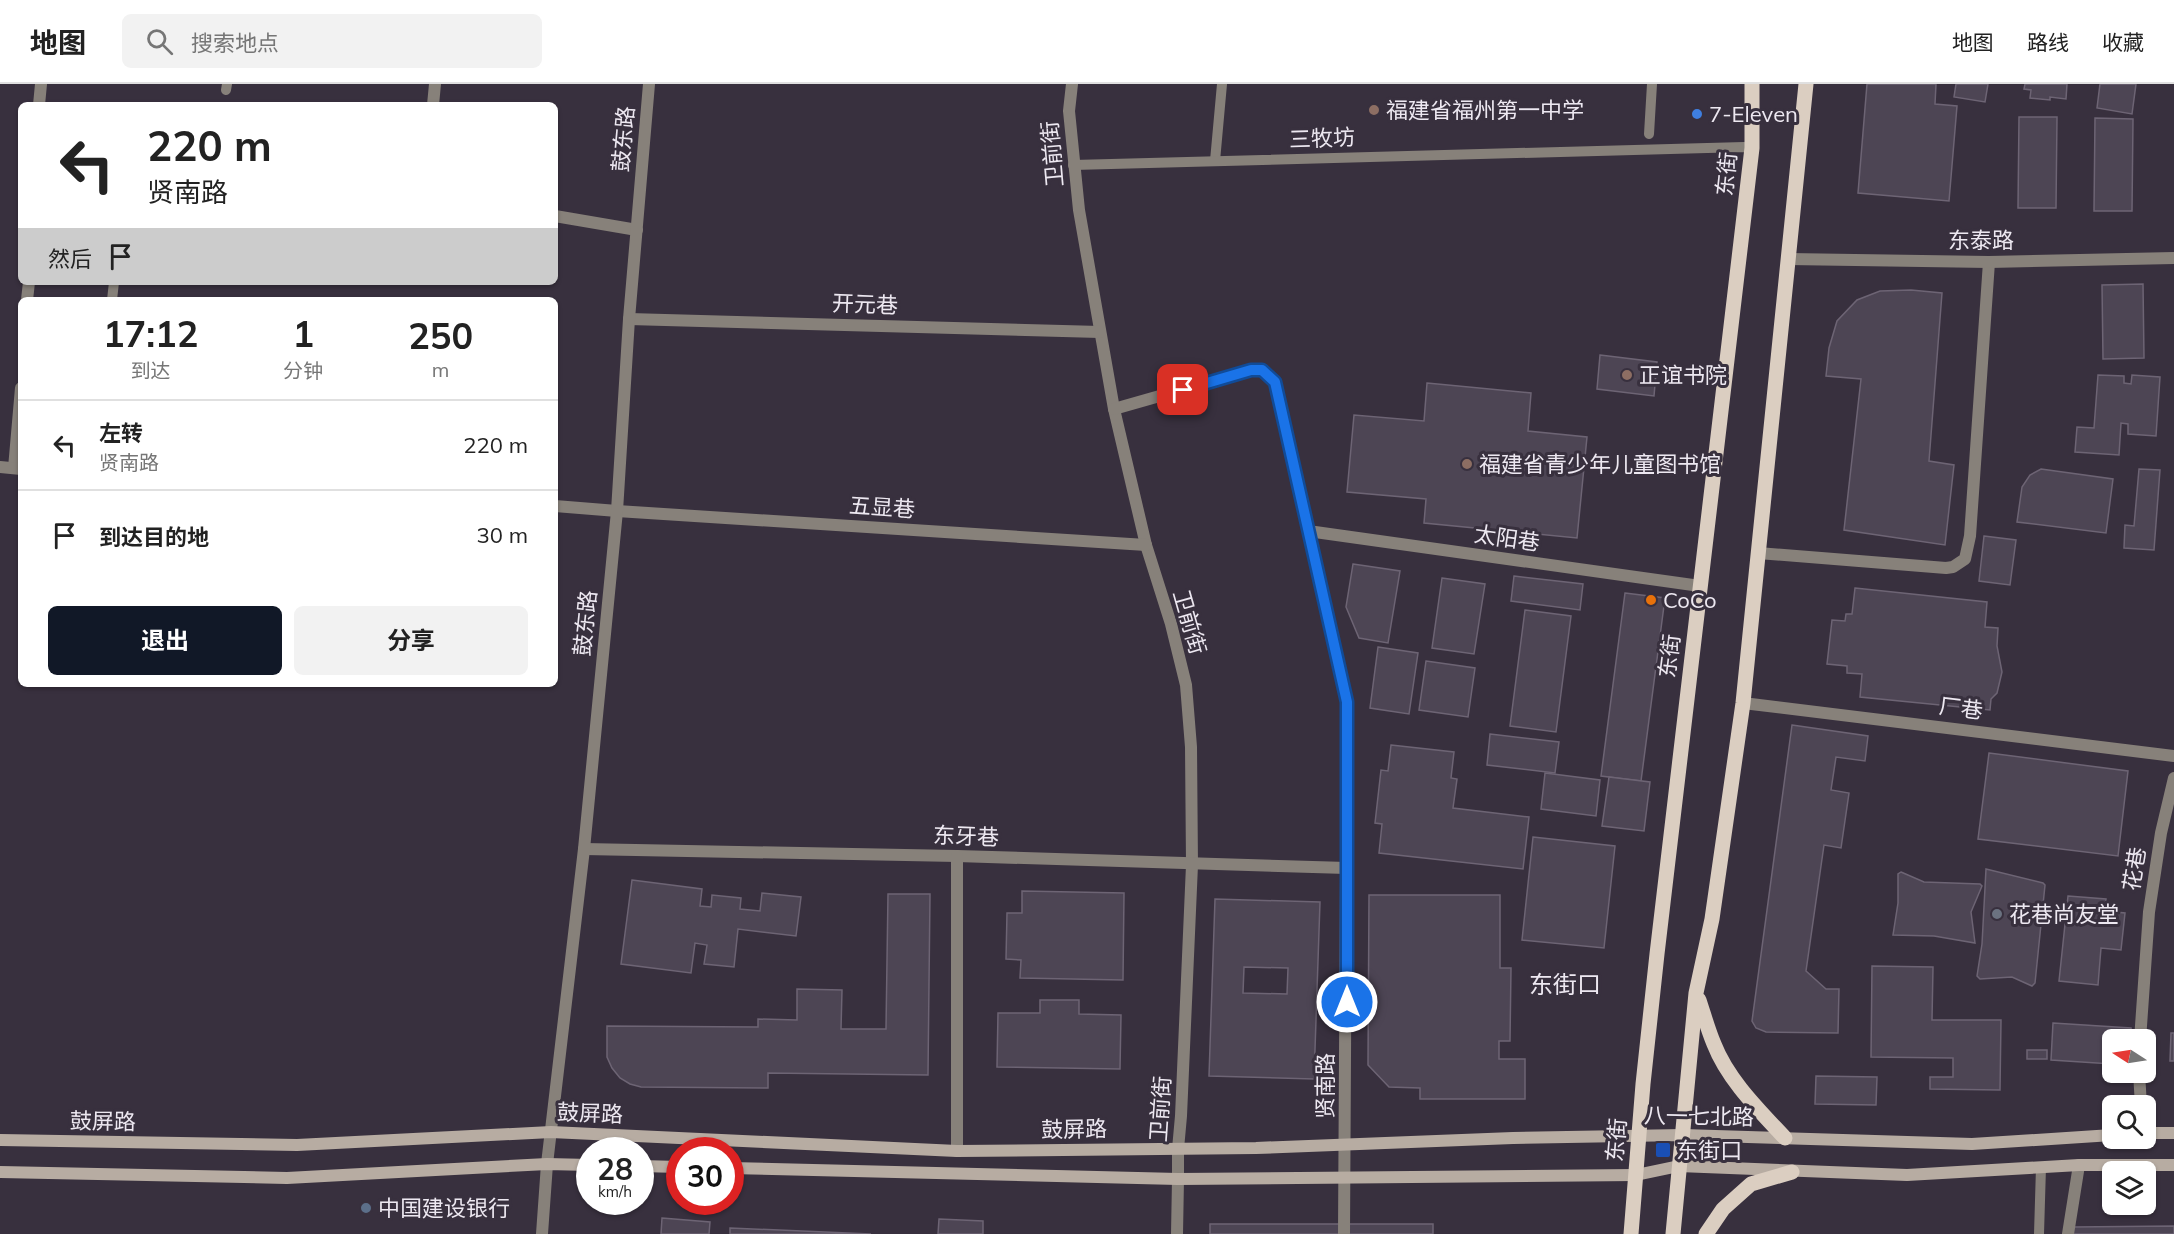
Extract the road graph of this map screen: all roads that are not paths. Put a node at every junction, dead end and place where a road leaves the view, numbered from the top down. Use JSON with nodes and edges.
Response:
{"nodes":[{"id":1,"x":41,"y":84,"type":"edge"},
{"id":2,"x":435,"y":84,"type":"edge"},
{"id":3,"x":649,"y":84,"type":"edge"},
{"id":4,"x":1072,"y":84,"type":"edge"},
{"id":5,"x":1222,"y":84,"type":"edge"},
{"id":6,"x":1652,"y":84,"type":"edge"},
{"id":7,"x":1752,"y":84,"type":"edge"},
{"id":8,"x":1806,"y":84,"type":"edge"},
{"id":9,"x":39,"y":102,"type":"edge"},
{"id":10,"x":433,"y":102,"type":"edge"},
{"id":11,"x":1649,"y":134,"type":"dead end"},
{"id":12,"x":1752,"y":148,"type":"junction"},
{"id":13,"x":1215,"y":161,"type":"junction"},
{"id":14,"x":1073,"y":165,"type":"junction"},
{"id":15,"x":558,"y":217,"type":"edge"},
{"id":16,"x":637,"y":230,"type":"junction"},
{"id":17,"x":2174,"y":258,"type":"edge"},
{"id":18,"x":1788,"y":259,"type":"junction"},
{"id":19,"x":1989,"y":262,"type":"junction"},
{"id":20,"x":629,"y":319,"type":"junction"},
{"id":21,"x":1100,"y":332,"type":"junction"},
{"id":22,"x":1114,"y":409,"type":"junction"},
{"id":23,"x":0,"y":467,"type":"edge"},
{"id":24,"x":18,"y":468,"type":"edge"},
{"id":25,"x":558,"y":506,"type":"edge"},
{"id":26,"x":617,"y":511,"type":"junction"},
{"id":27,"x":1308,"y":531,"type":"junction"},
{"id":28,"x":1146,"y":544,"type":"junction"},
{"id":29,"x":1758,"y":553,"type":"junction"},
{"id":30,"x":1700,"y":586,"type":"junction"},
{"id":31,"x":1743,"y":703,"type":"junction"},
{"id":32,"x":2174,"y":756,"type":"edge"},
{"id":33,"x":2174,"y":778,"type":"edge"},
{"id":34,"x":584,"y":849,"type":"junction"},
{"id":35,"x":957,"y":856,"type":"junction"},
{"id":36,"x":1192,"y":865,"type":"junction"},
{"id":37,"x":1347,"y":868,"type":"junction"},
{"id":38,"x":1696,"y":993,"type":"junction"},
{"id":39,"x":2141,"y":1029,"type":"edge"},
{"id":40,"x":551,"y":1132,"type":"junction"},
{"id":41,"x":2156,"y":1133,"type":"edge"},
{"id":42,"x":2174,"y":1133,"type":"edge"},
{"id":43,"x":1683,"y":1135,"type":"junction"},
{"id":44,"x":1640,"y":1136,"type":"junction"},
{"id":45,"x":2102,"y":1136,"type":"edge"},
{"id":46,"x":1785,"y":1138,"type":"junction"},
{"id":47,"x":0,"y":1140,"type":"edge"},
{"id":48,"x":1346,"y":1146,"type":"junction"},
{"id":49,"x":1178,"y":1149,"type":"junction"},
{"id":50,"x":957,"y":1151,"type":"junction"},
{"id":51,"x":547,"y":1164,"type":"junction"},
{"id":52,"x":576,"y":1165,"type":"edge"},
{"id":53,"x":2079,"y":1165,"type":"junction"},
{"id":54,"x":2174,"y":1165,"type":"edge"},
{"id":55,"x":1679,"y":1166,"type":"junction"},
{"id":56,"x":2041,"y":1167,"type":"junction"},
{"id":57,"x":744,"y":1168,"type":"edge"},
{"id":58,"x":0,"y":1172,"type":"edge"},
{"id":59,"x":1792,"y":1172,"type":"junction"},
{"id":60,"x":1636,"y":1175,"type":"junction"},
{"id":61,"x":1345,"y":1178,"type":"junction"},
{"id":62,"x":1178,"y":1179,"type":"junction"},
{"id":63,"x":542,"y":1234,"type":"edge"},
{"id":64,"x":1177,"y":1234,"type":"edge"},
{"id":65,"x":1344,"y":1234,"type":"edge"},
{"id":66,"x":1631,"y":1234,"type":"edge"},
{"id":67,"x":1673,"y":1234,"type":"edge"},
{"id":68,"x":1706,"y":1234,"type":"edge"},
{"id":69,"x":2039,"y":1234,"type":"edge"},
{"id":70,"x":2068,"y":1234,"type":"edge"}],
"edges":[{"from":1,"to":9,"type":"street"},
{"from":2,"to":10,"type":"street"},
{"from":3,"to":16,"type":"street","name":"鼓东路"},
{"from":4,"to":14,"type":"street","name":"卫前街"},
{"from":5,"to":13,"type":"lane"},
{"from":6,"to":11,"type":"lane"},
{"from":7,"to":12,"type":"main road","name":"东街"},
{"from":8,"to":18,"type":"main road"},
{"from":12,"to":13,"type":"lane","name":"三牧坊"},
{"from":12,"to":30,"type":"main road","name":"东街"},
{"from":13,"to":14,"type":"lane","name":"三牧坊"},
{"from":14,"to":21,"type":"street","name":"卫前街"},
{"from":15,"to":16,"type":"street"},
{"from":16,"to":20,"type":"street","name":"鼓东路"},
{"from":17,"to":19,"type":"street","name":"东泰路"},
{"from":18,"to":19,"type":"street","name":"东泰路"},
{"from":18,"to":29,"type":"main road"},
{"from":19,"to":29,"type":"street"},
{"from":20,"to":21,"type":"street","name":"开元巷"},
{"from":20,"to":26,"type":"street","name":"鼓东路"},
{"from":21,"to":22,"type":"street","name":"卫前街"},
{"from":22,"to":27,"type":"street","name":"贤南路"},
{"from":22,"to":28,"type":"street","name":"卫前街"},
{"from":23,"to":24,"type":"street"},
{"from":25,"to":26,"type":"street","name":"五显巷"},
{"from":26,"to":28,"type":"street","name":"五显巷"},
{"from":26,"to":34,"type":"street","name":"鼓东路"},
{"from":27,"to":30,"type":"street","name":"太阳巷"},
{"from":27,"to":37,"type":"street","name":"贤南路"},
{"from":28,"to":36,"type":"street","name":"卫前街"},
{"from":29,"to":31,"type":"main road"},
{"from":30,"to":44,"type":"main road","name":"东街"},
{"from":31,"to":32,"type":"street","name":"厂巷"},
{"from":31,"to":38,"type":"main road"},
{"from":33,"to":39,"type":"street","name":"花巷"},
{"from":34,"to":35,"type":"street","name":"东牙巷"},
{"from":34,"to":40,"type":"street","name":"鼓东路"},
{"from":35,"to":36,"type":"street","name":"东牙巷"},
{"from":35,"to":50,"type":"street"},
{"from":36,"to":37,"type":"street","name":"东牙巷"},
{"from":36,"to":49,"type":"street","name":"卫前街"},
{"from":37,"to":48,"type":"street","name":"贤南路"},
{"from":38,"to":43,"type":"main road"},
{"from":38,"to":46,"type":"main road"},
{"from":40,"to":47,"type":"main road","name":"鼓屏路"},
{"from":40,"to":50,"type":"main road","name":"鼓屏路"},
{"from":40,"to":51,"type":"street","name":"鼓东路"},
{"from":41,"to":42,"type":"main road"},
{"from":43,"to":44,"type":"main road","name":"八一七北路"},
{"from":43,"to":46,"type":"main road","name":"八一七北路"},
{"from":43,"to":55,"type":"main road"},
{"from":44,"to":48,"type":"main road","name":"八一七北路"},
{"from":44,"to":60,"type":"main road","name":"东街"},
{"from":45,"to":46,"type":"main road","name":"八一七北路"},
{"from":48,"to":49,"type":"main road","name":"八一七北路"},
{"from":48,"to":61,"type":"street","name":"贤南路"},
{"from":49,"to":50,"type":"main road","name":"鼓屏路"},
{"from":49,"to":62,"type":"street","name":"卫前街"},
{"from":51,"to":52,"type":"main road"},
{"from":51,"to":58,"type":"main road"},
{"from":51,"to":63,"type":"street","name":"鼓东路"},
{"from":53,"to":54,"type":"main road"},
{"from":53,"to":56,"type":"main road"},
{"from":53,"to":70,"type":"street"},
{"from":55,"to":59,"type":"main road"},
{"from":55,"to":60,"type":"main road","name":"鼓屏路"},
{"from":55,"to":67,"type":"main road"},
{"from":56,"to":59,"type":"main road"},
{"from":56,"to":69,"type":"lane"},
{"from":57,"to":62,"type":"main road","name":"鼓屏路"},
{"from":59,"to":68,"type":"main road"},
{"from":60,"to":61,"type":"main road","name":"鼓屏路"},
{"from":60,"to":66,"type":"main road","name":"东街"},
{"from":61,"to":62,"type":"main road","name":"鼓屏路"},
{"from":61,"to":65,"type":"street","name":"贤南路"},
{"from":62,"to":64,"type":"street","name":"卫前街"}]}
